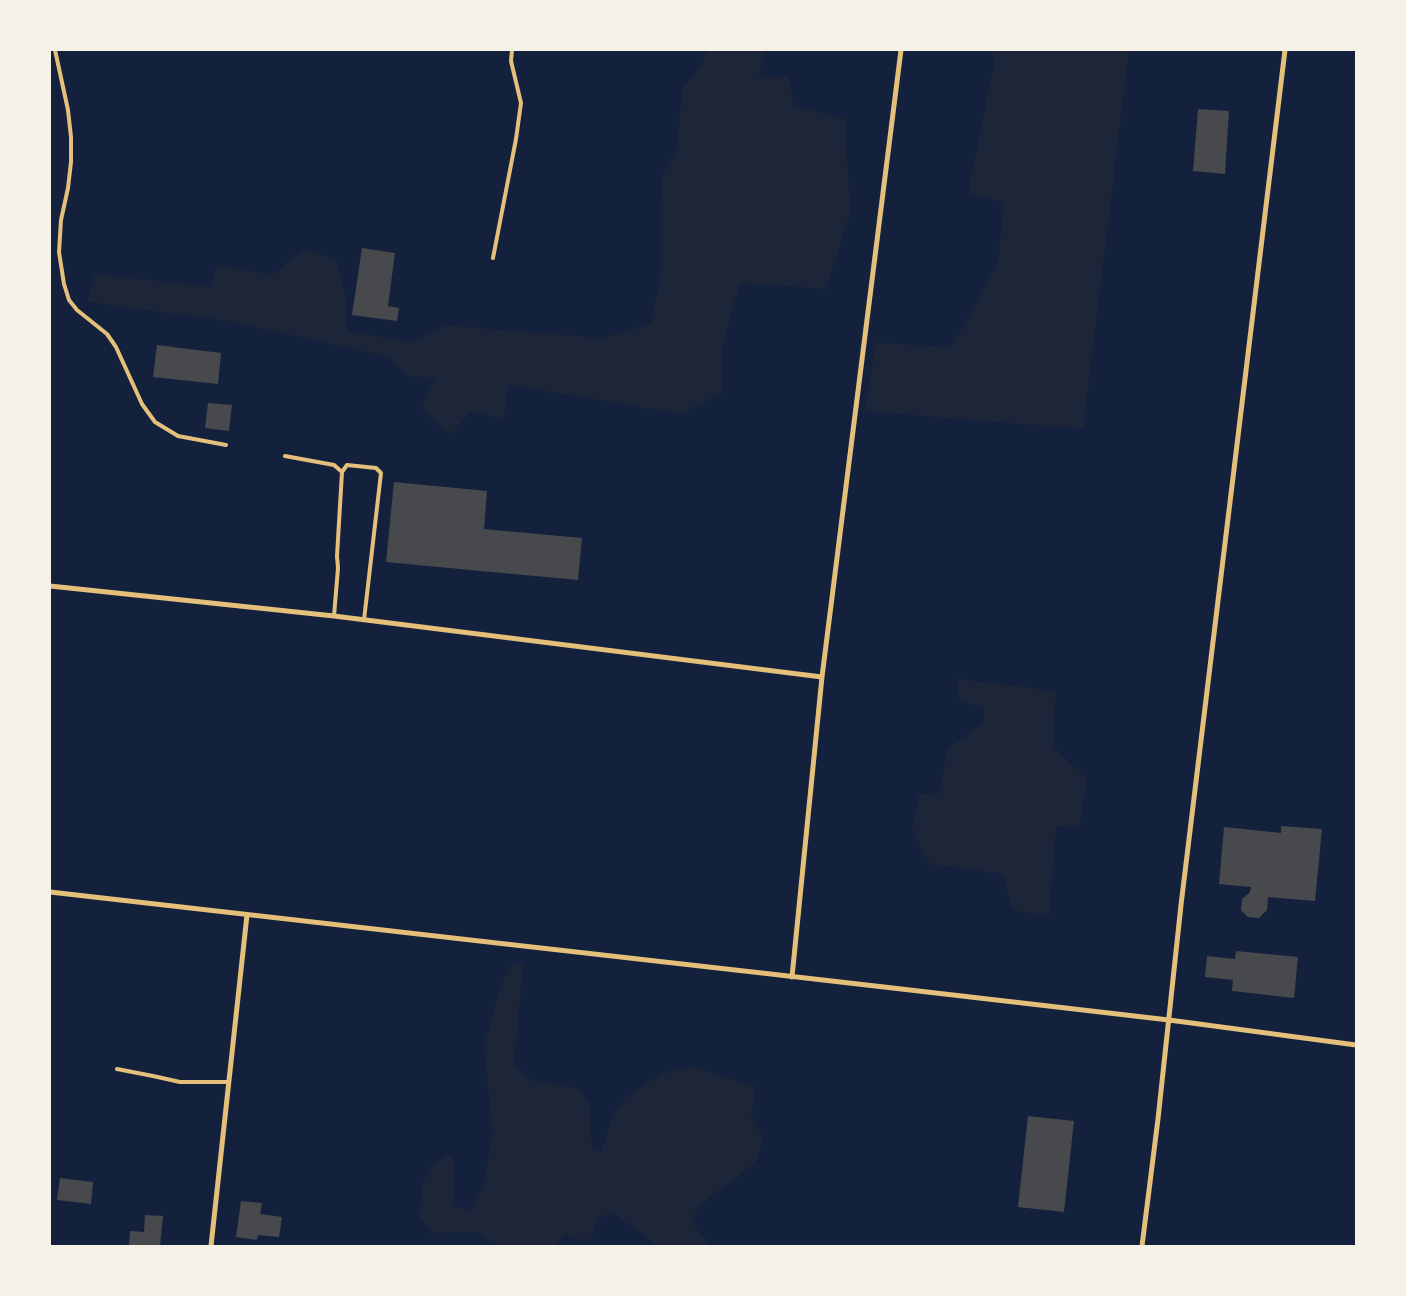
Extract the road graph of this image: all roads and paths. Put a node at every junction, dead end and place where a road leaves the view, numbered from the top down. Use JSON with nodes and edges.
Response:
{"nodes":[{"id":1,"x":55,"y":50,"type":"edge"},
{"id":2,"x":512,"y":50,"type":"edge"},
{"id":3,"x":901,"y":50,"type":"edge"},
{"id":4,"x":1285,"y":50,"type":"edge"},
{"id":5,"x":494,"y":258,"type":"dead end"},
{"id":6,"x":226,"y":445,"type":"dead end"},
{"id":7,"x":285,"y":456,"type":"dead end"},
{"id":8,"x":342,"y":472,"type":"junction"},
{"id":9,"x":50,"y":586,"type":"edge"},
{"id":10,"x":334,"y":616,"type":"junction"},
{"id":11,"x":364,"y":620,"type":"junction"},
{"id":12,"x":822,"y":677,"type":"junction"},
{"id":13,"x":50,"y":892,"type":"edge"},
{"id":14,"x":247,"y":915,"type":"junction"},
{"id":15,"x":792,"y":977,"type":"junction"},
{"id":16,"x":1169,"y":1020,"type":"junction"},
{"id":17,"x":1356,"y":1045,"type":"edge"},
{"id":18,"x":117,"y":1069,"type":"dead end"},
{"id":19,"x":229,"y":1082,"type":"junction"},
{"id":20,"x":210,"y":1246,"type":"edge"},
{"id":21,"x":1142,"y":1246,"type":"edge"}],
"edges":[{"from":1,"to":6,"type":"lane"},
{"from":2,"to":5,"type":"lane"},
{"from":3,"to":12,"type":"street"},
{"from":4,"to":16,"type":"street"},
{"from":7,"to":8,"type":"lane"},
{"from":8,"to":10,"type":"lane"},
{"from":8,"to":11,"type":"lane"},
{"from":9,"to":10,"type":"street"},
{"from":10,"to":11,"type":"street"},
{"from":11,"to":12,"type":"street"},
{"from":12,"to":15,"type":"street"},
{"from":13,"to":14,"type":"street"},
{"from":14,"to":15,"type":"street"},
{"from":14,"to":19,"type":"street"},
{"from":15,"to":16,"type":"street"},
{"from":16,"to":17,"type":"street"},
{"from":16,"to":21,"type":"street"},
{"from":18,"to":19,"type":"lane"},
{"from":19,"to":20,"type":"street"}]}
